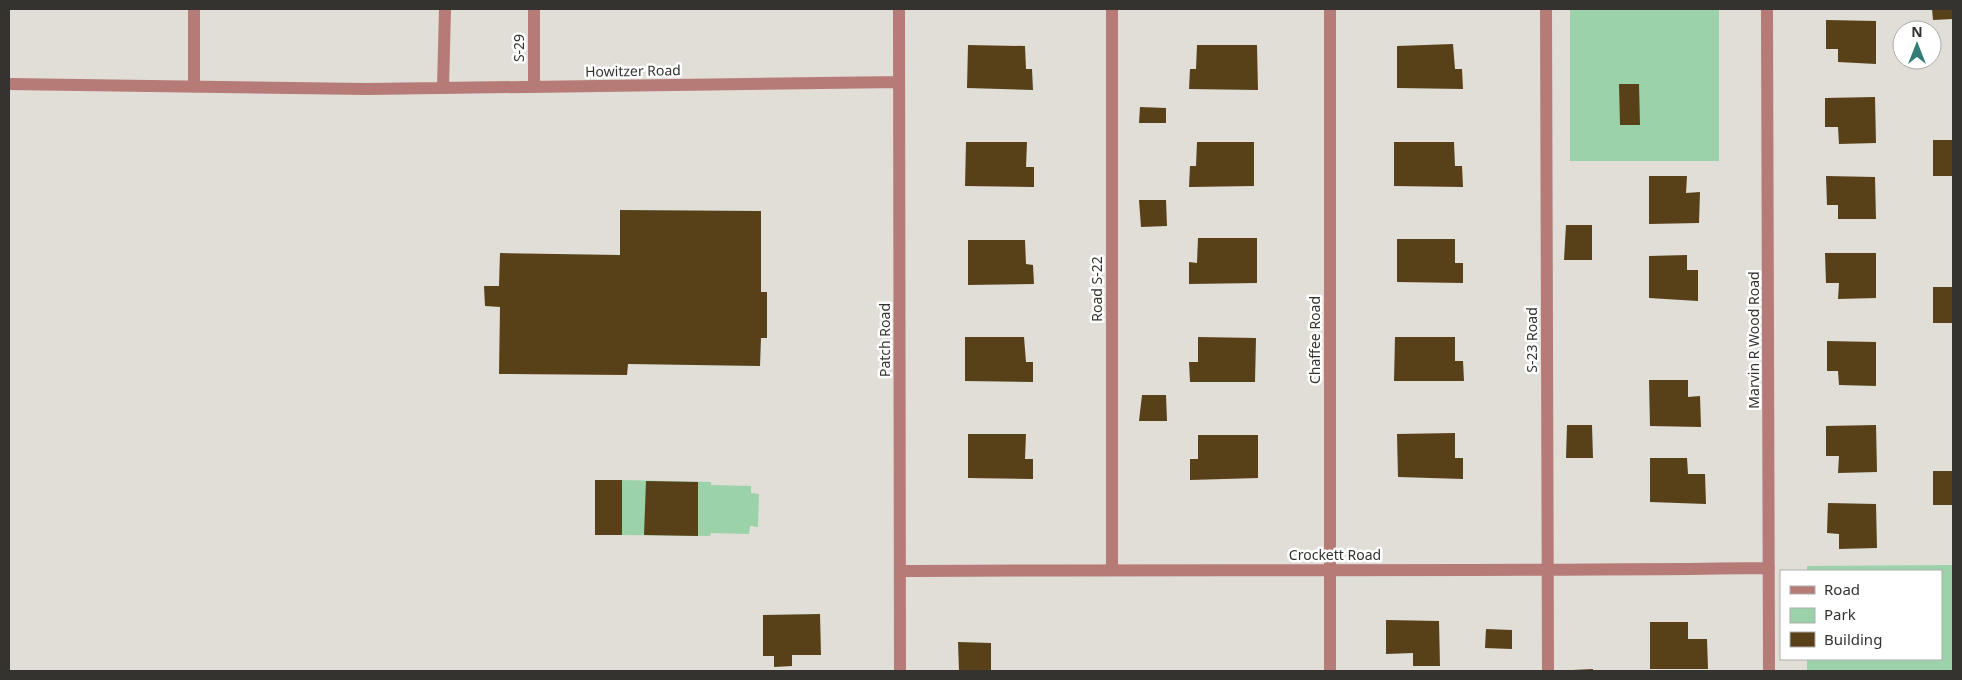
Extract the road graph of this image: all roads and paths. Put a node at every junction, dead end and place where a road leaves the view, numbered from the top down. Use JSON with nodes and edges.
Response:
{"nodes":[{"id":1,"x":194,"y":9,"type":"edge"},
{"id":2,"x":445,"y":9,"type":"edge"},
{"id":3,"x":534,"y":9,"type":"edge"},
{"id":4,"x":899,"y":9,"type":"edge"},
{"id":5,"x":1112,"y":9,"type":"edge"},
{"id":6,"x":1330,"y":9,"type":"edge"},
{"id":7,"x":1546,"y":9,"type":"edge"},
{"id":8,"x":1767,"y":9,"type":"edge"},
{"id":9,"x":900,"y":82,"type":"junction"},
{"id":10,"x":9,"y":84,"type":"edge"},
{"id":11,"x":194,"y":86,"type":"junction"},
{"id":12,"x":534,"y":87,"type":"junction"},
{"id":13,"x":443,"y":88,"type":"junction"},
{"id":14,"x":1769,"y":568,"type":"junction"},
{"id":15,"x":1112,"y":570,"type":"junction"},
{"id":16,"x":1330,"y":570,"type":"junction"},
{"id":17,"x":900,"y":571,"type":"junction"},
{"id":18,"x":1547,"y":571,"type":"junction"},
{"id":19,"x":900,"y":671,"type":"edge"},
{"id":20,"x":1330,"y":671,"type":"edge"},
{"id":21,"x":1548,"y":671,"type":"edge"},
{"id":22,"x":1769,"y":671,"type":"edge"}],
"edges":[{"from":1,"to":11,"type":"street"},
{"from":2,"to":13,"type":"street"},
{"from":3,"to":12,"type":"street","name":"S-29"},
{"from":4,"to":9,"type":"street","name":"Patch Road"},
{"from":5,"to":15,"type":"street","name":"Road S-22"},
{"from":6,"to":16,"type":"street","name":"Chaffee Road"},
{"from":7,"to":18,"type":"street","name":"S-23 Road"},
{"from":8,"to":14,"type":"street","name":"Marvin R Wood Road"},
{"from":9,"to":12,"type":"street","name":"Howitzer Road"},
{"from":9,"to":17,"type":"street","name":"Patch Road"},
{"from":10,"to":11,"type":"street","name":"Howitzer Road"},
{"from":11,"to":13,"type":"street","name":"Howitzer Road"},
{"from":12,"to":13,"type":"street","name":"Howitzer Road"},
{"from":14,"to":18,"type":"street","name":"Crockett Road"},
{"from":14,"to":22,"type":"street","name":"Marvin R Wood Road"},
{"from":15,"to":16,"type":"street","name":"Crockett Road"},
{"from":15,"to":17,"type":"street","name":"Crockett Road"},
{"from":16,"to":18,"type":"street","name":"Crockett Road"},
{"from":16,"to":20,"type":"street","name":"Chaffee Road"},
{"from":17,"to":19,"type":"street","name":"Patch Road"},
{"from":18,"to":21,"type":"street","name":"S-23 Road"}]}
